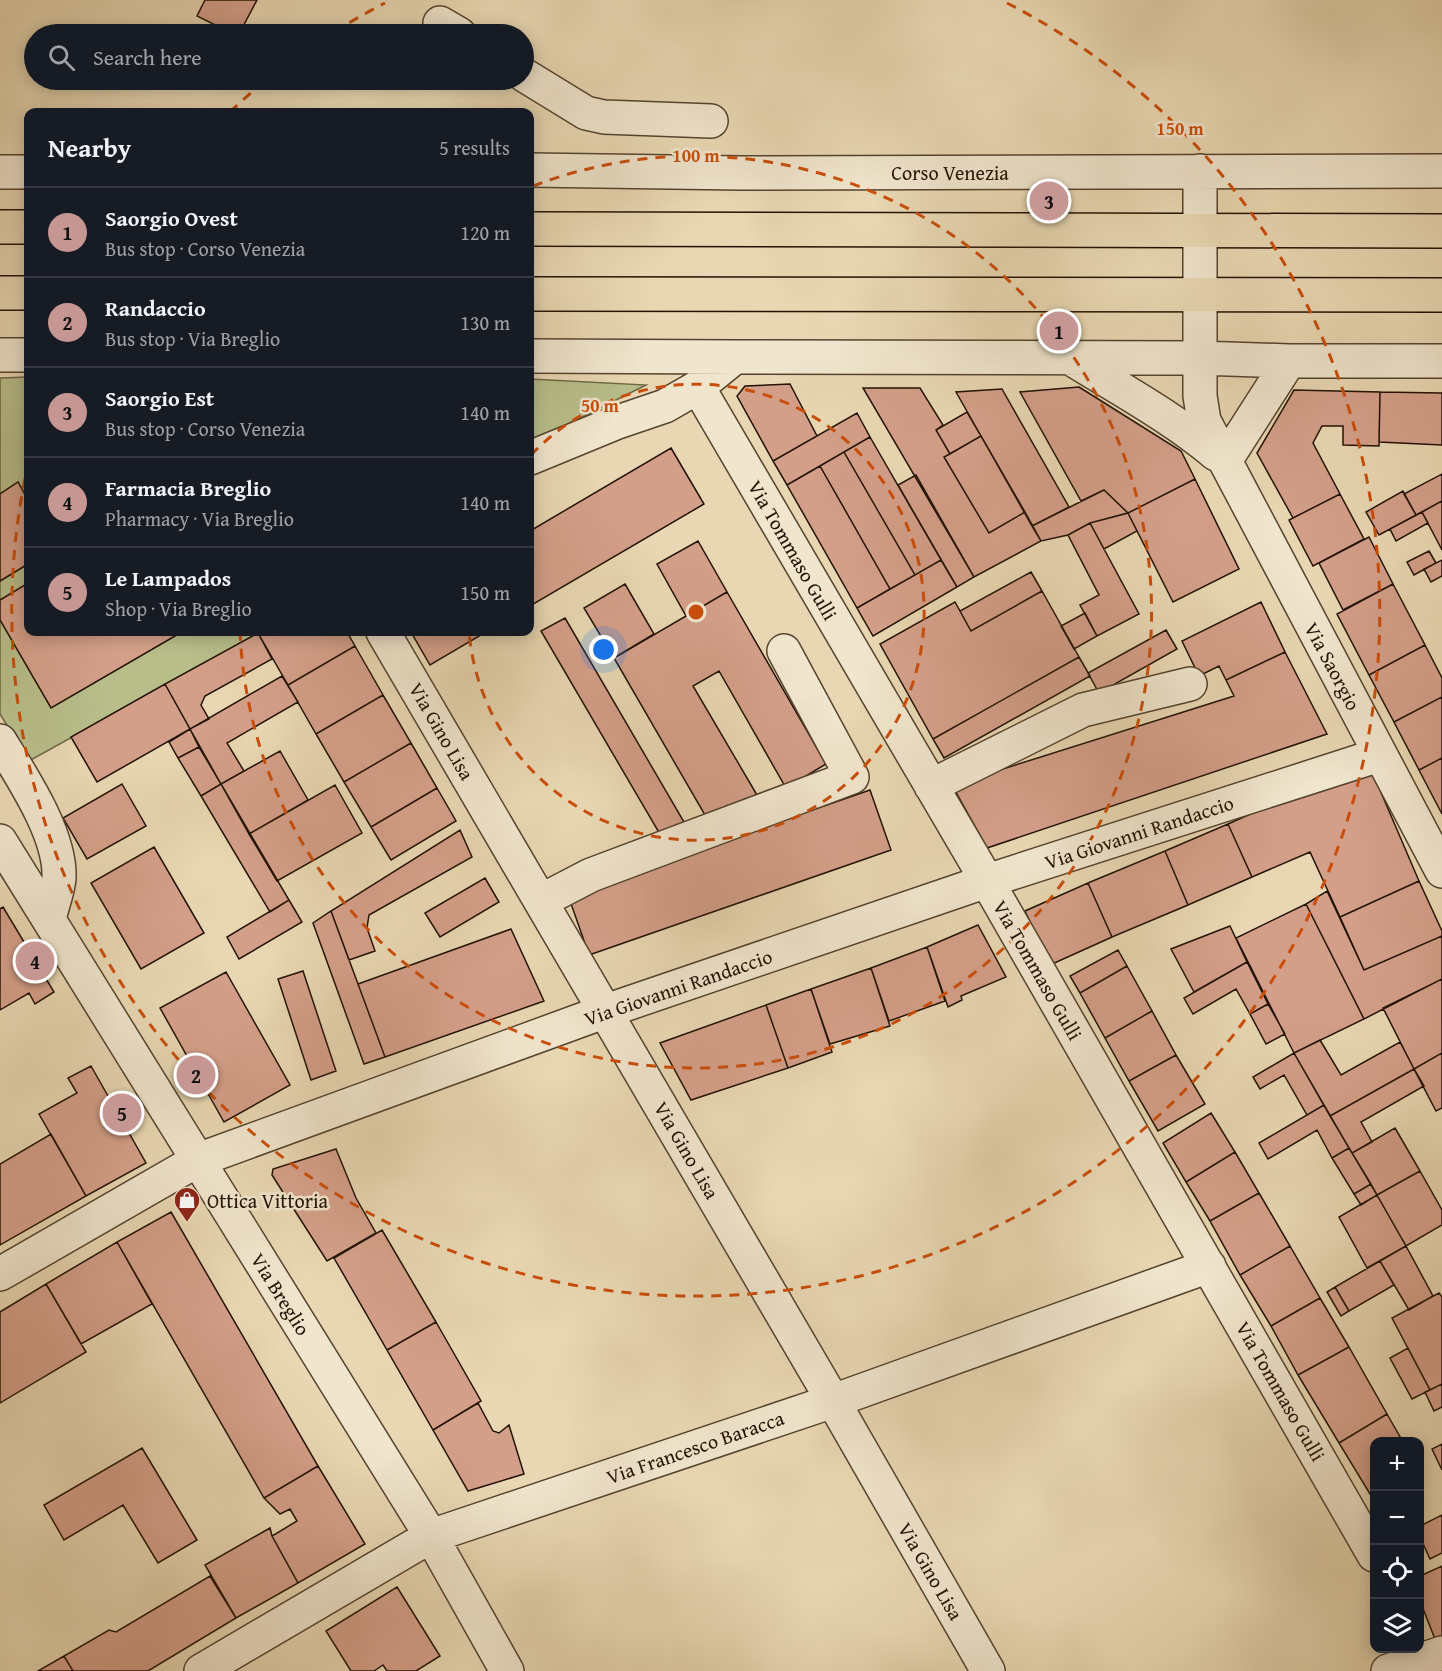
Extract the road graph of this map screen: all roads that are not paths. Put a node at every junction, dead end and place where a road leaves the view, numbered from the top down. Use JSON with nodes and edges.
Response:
{"nodes":[{"id":1,"x":534,"y":81,"type":"edge"},
{"id":2,"x":711,"y":121,"type":"dead end"},
{"id":3,"x":534,"y":170,"type":"edge"},
{"id":4,"x":1200,"y":171,"type":"junction"},
{"id":5,"x":1442,"y":171,"type":"edge"},
{"id":6,"x":0,"y":172,"type":"edge"},
{"id":7,"x":24,"y":172,"type":"edge"},
{"id":8,"x":0,"y":227,"type":"edge"},
{"id":9,"x":24,"y":227,"type":"edge"},
{"id":10,"x":534,"y":229,"type":"edge"},
{"id":11,"x":1200,"y":231,"type":"junction"},
{"id":12,"x":1442,"y":231,"type":"edge"},
{"id":13,"x":0,"y":293,"type":"edge"},
{"id":14,"x":24,"y":293,"type":"edge"},
{"id":15,"x":534,"y":294,"type":"edge"},
{"id":16,"x":1200,"y":294,"type":"junction"},
{"id":17,"x":1442,"y":295,"type":"edge"},
{"id":18,"x":0,"y":355,"type":"edge"},
{"id":19,"x":24,"y":355,"type":"edge"},
{"id":20,"x":534,"y":356,"type":"edge"},
{"id":21,"x":735,"y":357,"type":"junction"},
{"id":22,"x":1200,"y":358,"type":"junction"},
{"id":23,"x":1071,"y":359,"type":"junction"},
{"id":24,"x":1288,"y":361,"type":"junction"},
{"id":25,"x":1442,"y":361,"type":"edge"},
{"id":26,"x":698,"y":387,"type":"junction"},
{"id":27,"x":534,"y":456,"type":"edge"},
{"id":28,"x":1224,"y":461,"type":"junction"},
{"id":29,"x":385,"y":636,"type":"edge"},
{"id":30,"x":784,"y":651,"type":"dead end"},
{"id":31,"x":1190,"y":684,"type":"dead end"},
{"id":32,"x":0,"y":741,"type":"edge"},
{"id":33,"x":1379,"y":755,"type":"junction"},
{"id":34,"x":931,"y":786,"type":"junction"},
{"id":35,"x":0,"y":841,"type":"edge"},
{"id":36,"x":1442,"y":871,"type":"edge"},
{"id":37,"x":987,"y":881,"type":"junction"},
{"id":38,"x":541,"y":901,"type":"junction"},
{"id":39,"x":49,"y":919,"type":"junction"},
{"id":40,"x":606,"y":1011,"type":"junction"},
{"id":41,"x":198,"y":1160,"type":"junction"},
{"id":42,"x":1209,"y":1266,"type":"junction"},
{"id":43,"x":0,"y":1274,"type":"edge"},
{"id":44,"x":833,"y":1401,"type":"junction"},
{"id":45,"x":431,"y":1536,"type":"junction"},
{"id":46,"x":1370,"y":1548,"type":"edge"},
{"id":47,"x":1433,"y":1653,"type":"edge"},
{"id":48,"x":201,"y":1671,"type":"edge"},
{"id":49,"x":507,"y":1671,"type":"edge"},
{"id":50,"x":988,"y":1671,"type":"edge"},
{"id":51,"x":1388,"y":1671,"type":"edge"}],
"edges":[{"from":1,"to":2,"type":"street"},
{"from":3,"to":4,"type":"street","name":"Corso Venezia"},
{"from":4,"to":5,"type":"street","name":"Corso Venezia"},
{"from":4,"to":11,"type":"street","name":"Via Saorgio"},
{"from":6,"to":7,"type":"street"},
{"from":8,"to":9,"type":"main road"},
{"from":10,"to":11,"type":"main road"},
{"from":11,"to":12,"type":"main road"},
{"from":11,"to":16,"type":"street","name":"Via Saorgio"},
{"from":13,"to":14,"type":"main road"},
{"from":15,"to":16,"type":"main road"},
{"from":16,"to":17,"type":"main road"},
{"from":16,"to":22,"type":"street","name":"Via Saorgio"},
{"from":18,"to":19,"type":"street"},
{"from":20,"to":21,"type":"street"},
{"from":21,"to":23,"type":"street"},
{"from":21,"to":26,"type":"street"},
{"from":22,"to":23,"type":"street"},
{"from":22,"to":24,"type":"street"},
{"from":22,"to":28,"type":"street","name":"Via Saorgio"},
{"from":23,"to":28,"type":"street","name":"Via Saorgio"},
{"from":24,"to":25,"type":"street"},
{"from":24,"to":28,"type":"street"},
{"from":26,"to":27,"type":"street"},
{"from":26,"to":34,"type":"street","name":"Via Tommaso Gulli"},
{"from":28,"to":33,"type":"street","name":"Via Saorgio"},
{"from":29,"to":38,"type":"street","name":"Via Gino Lisa"},
{"from":30,"to":38,"type":"street"},
{"from":31,"to":34,"type":"street"},
{"from":32,"to":39,"type":"street"},
{"from":33,"to":36,"type":"street","name":"Via Saorgio"},
{"from":33,"to":37,"type":"street","name":"Via Giovanni Randaccio"},
{"from":34,"to":37,"type":"street","name":"Via Tommaso Gulli"},
{"from":35,"to":39,"type":"street","name":"Via Breglio"},
{"from":37,"to":40,"type":"street","name":"Via Giovanni Randaccio"},
{"from":37,"to":42,"type":"street","name":"Via Tommaso Gulli"},
{"from":38,"to":40,"type":"street","name":"Via Gino Lisa"},
{"from":39,"to":41,"type":"street","name":"Via Breglio"},
{"from":40,"to":41,"type":"street","name":"Via Giovanni Randaccio"},
{"from":40,"to":44,"type":"street","name":"Via Gino Lisa"},
{"from":41,"to":43,"type":"street","name":"Via Giovanni Randaccio"},
{"from":41,"to":45,"type":"street","name":"Via Breglio"},
{"from":42,"to":44,"type":"street","name":"Via Francesco Baracca"},
{"from":42,"to":46,"type":"street","name":"Via Tommaso Gulli"},
{"from":44,"to":45,"type":"street","name":"Via Francesco Baracca"},
{"from":44,"to":50,"type":"street","name":"Via Gino Lisa"},
{"from":45,"to":48,"type":"street","name":"Via Francesco Baracca"},
{"from":45,"to":49,"type":"street","name":"Via Breglio"},
{"from":47,"to":51,"type":"street"}]}
